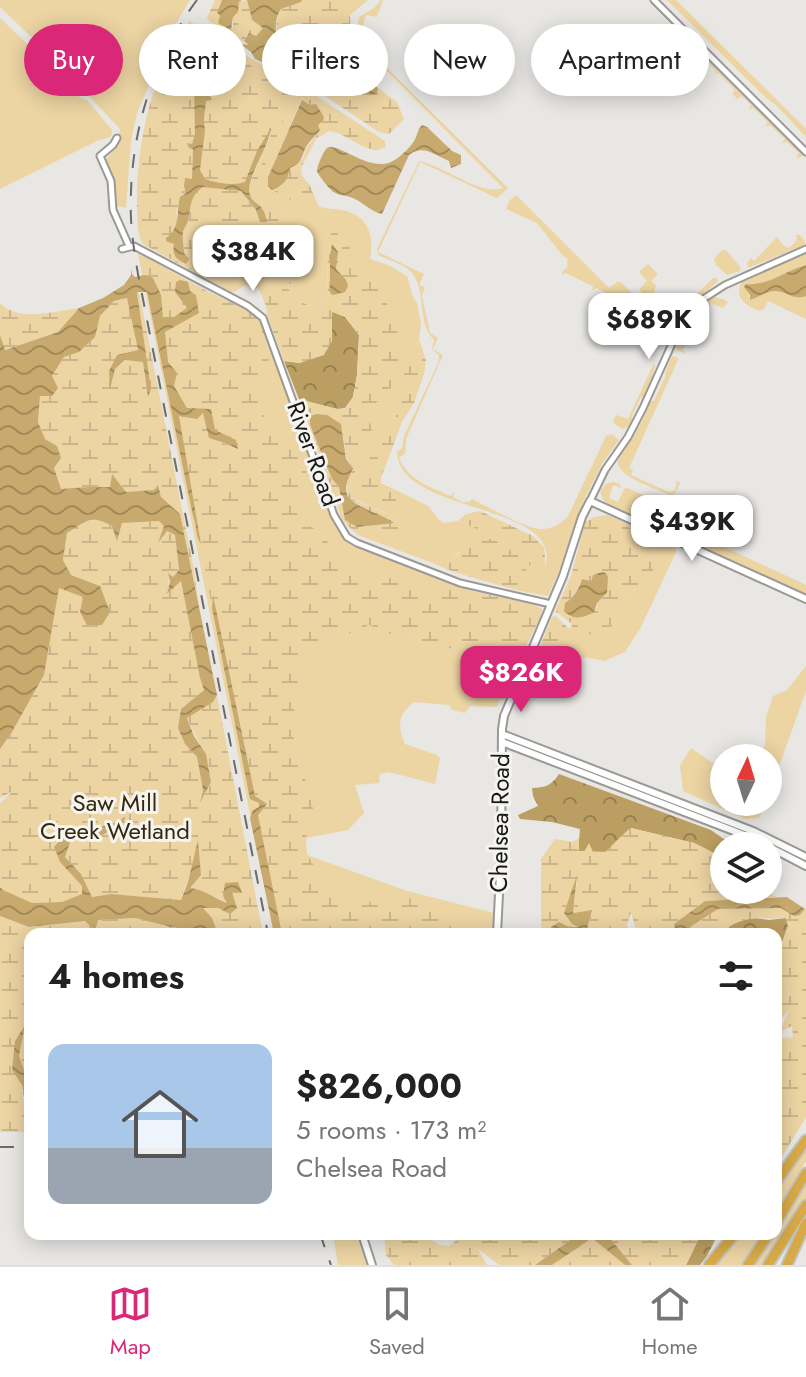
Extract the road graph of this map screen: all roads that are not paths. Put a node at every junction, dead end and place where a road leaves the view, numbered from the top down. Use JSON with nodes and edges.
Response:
{"nodes":[{"id":1,"x":654,"y":0,"type":"edge"},
{"id":2,"x":117,"y":138,"type":"dead end"},
{"id":3,"x":806,"y":152,"type":"edge"},
{"id":4,"x":129,"y":246,"type":"junction"},
{"id":5,"x":122,"y":249,"type":"dead end"},
{"id":6,"x":806,"y":249,"type":"edge"},
{"id":7,"x":590,"y":501,"type":"junction"},
{"id":8,"x":806,"y":599,"type":"edge"},
{"id":9,"x":551,"y":604,"type":"junction"},
{"id":10,"x":502,"y":738,"type":"junction"},
{"id":11,"x":590,"y":772,"type":"junction"},
{"id":12,"x":806,"y":857,"type":"edge"},
{"id":13,"x":806,"y":866,"type":"edge"},
{"id":14,"x":497,"y":928,"type":"edge"},
{"id":15,"x":806,"y":1140,"type":"edge"},
{"id":16,"x":806,"y":1173,"type":"edge"},
{"id":17,"x":782,"y":1174,"type":"edge"},
{"id":18,"x":806,"y":1205,"type":"edge"},
{"id":19,"x":782,"y":1213,"type":"edge"},
{"id":20,"x":806,"y":1223,"type":"edge"},
{"id":21,"x":364,"y":1240,"type":"edge"},
{"id":22,"x":730,"y":1240,"type":"edge"},
{"id":23,"x":765,"y":1240,"type":"edge"},
{"id":24,"x":372,"y":1265,"type":"edge"},
{"id":25,"x":709,"y":1265,"type":"edge"},
{"id":26,"x":748,"y":1265,"type":"edge"},
{"id":27,"x":768,"y":1265,"type":"edge"},
{"id":28,"x":787,"y":1265,"type":"edge"}],
"edges":[{"from":1,"to":3,"type":"street"},
{"from":2,"to":4,"type":"street"},
{"from":4,"to":5,"type":"street"},
{"from":4,"to":9,"type":"street","name":"River Road"},
{"from":6,"to":7,"type":"street","name":"Chelsea Road"},
{"from":7,"to":8,"type":"street"},
{"from":7,"to":9,"type":"street","name":"Chelsea Road"},
{"from":9,"to":10,"type":"street","name":"Chelsea Road"},
{"from":10,"to":11,"type":"street"},
{"from":10,"to":14,"type":"street","name":"Chelsea Road"},
{"from":11,"to":12,"type":"street"},
{"from":11,"to":13,"type":"street"},
{"from":15,"to":17,"type":"highway"},
{"from":16,"to":19,"type":"highway"},
{"from":18,"to":27,"type":"highway"},
{"from":20,"to":28,"type":"highway"},
{"from":21,"to":24,"type":"street"},
{"from":22,"to":25,"type":"highway"},
{"from":23,"to":26,"type":"highway"}]}
